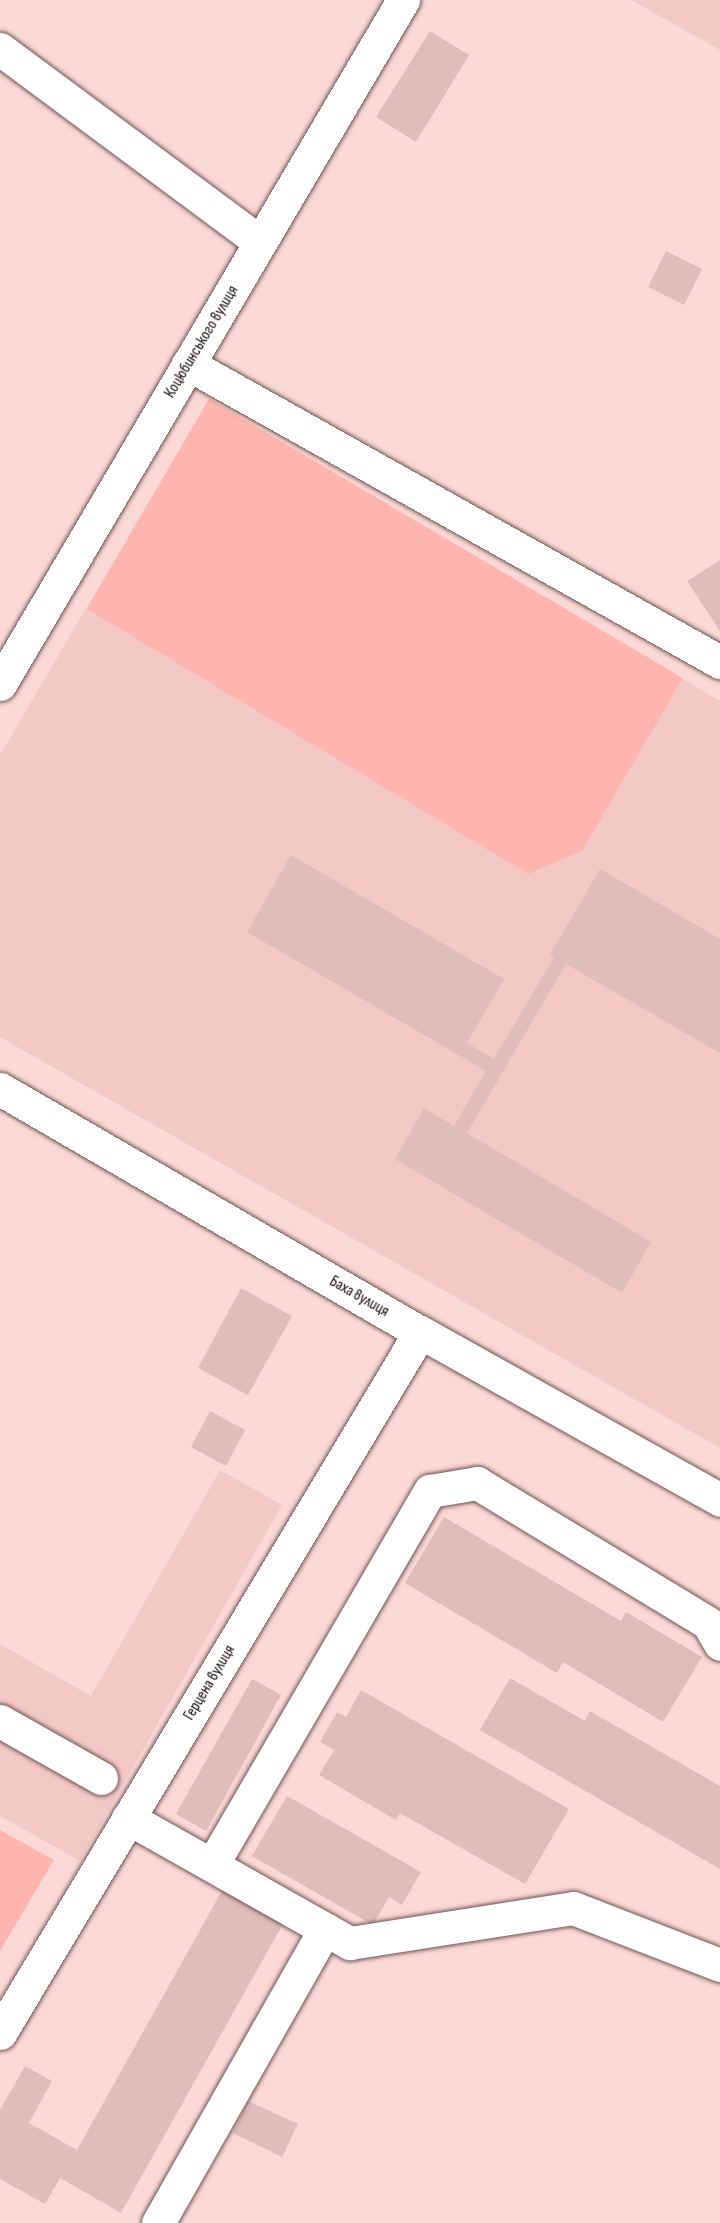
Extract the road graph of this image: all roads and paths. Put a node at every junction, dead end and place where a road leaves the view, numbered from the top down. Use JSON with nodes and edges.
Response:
{"nodes":[{"id":1,"x":403,"y":0,"type":"edge"},
{"id":2,"x":0,"y":49,"type":"edge"},
{"id":3,"x":260,"y":242,"type":"junction"},
{"id":4,"x":188,"y":364,"type":"junction"},
{"id":5,"x":720,"y":662,"type":"edge"},
{"id":6,"x":0,"y":684,"type":"edge"},
{"id":7,"x":0,"y":1089,"type":"edge"},
{"id":8,"x":420,"y":1332,"type":"junction"},
{"id":9,"x":720,"y":1500,"type":"edge"},
{"id":10,"x":720,"y":1644,"type":"edge"},
{"id":11,"x":0,"y":1721,"type":"edge"},
{"id":12,"x":101,"y":1778,"type":"dead end"},
{"id":13,"x":129,"y":1818,"type":"junction"},
{"id":14,"x":212,"y":1865,"type":"junction"},
{"id":15,"x":325,"y":1929,"type":"junction"},
{"id":16,"x":720,"y":1965,"type":"edge"},
{"id":17,"x":0,"y":2033,"type":"edge"},
{"id":18,"x":158,"y":2223,"type":"edge"}],
"edges":[{"from":1,"to":3,"type":"street","name":"Коцюбинського вулиця"},
{"from":2,"to":3,"type":"street"},
{"from":3,"to":4,"type":"street","name":"Коцюбинського вулиця"},
{"from":4,"to":5,"type":"street"},
{"from":4,"to":6,"type":"street","name":"Коцюбинського вулиця"},
{"from":7,"to":8,"type":"street","name":"Баха вулиця"},
{"from":8,"to":9,"type":"street","name":"Баха вулиця"},
{"from":8,"to":13,"type":"street","name":"Герцена вулиця"},
{"from":10,"to":14,"type":"street"},
{"from":11,"to":12,"type":"street"},
{"from":13,"to":14,"type":"street"},
{"from":13,"to":17,"type":"street","name":"Герцена вулиця"},
{"from":14,"to":15,"type":"street"},
{"from":15,"to":16,"type":"street"},
{"from":15,"to":18,"type":"street"}]}
